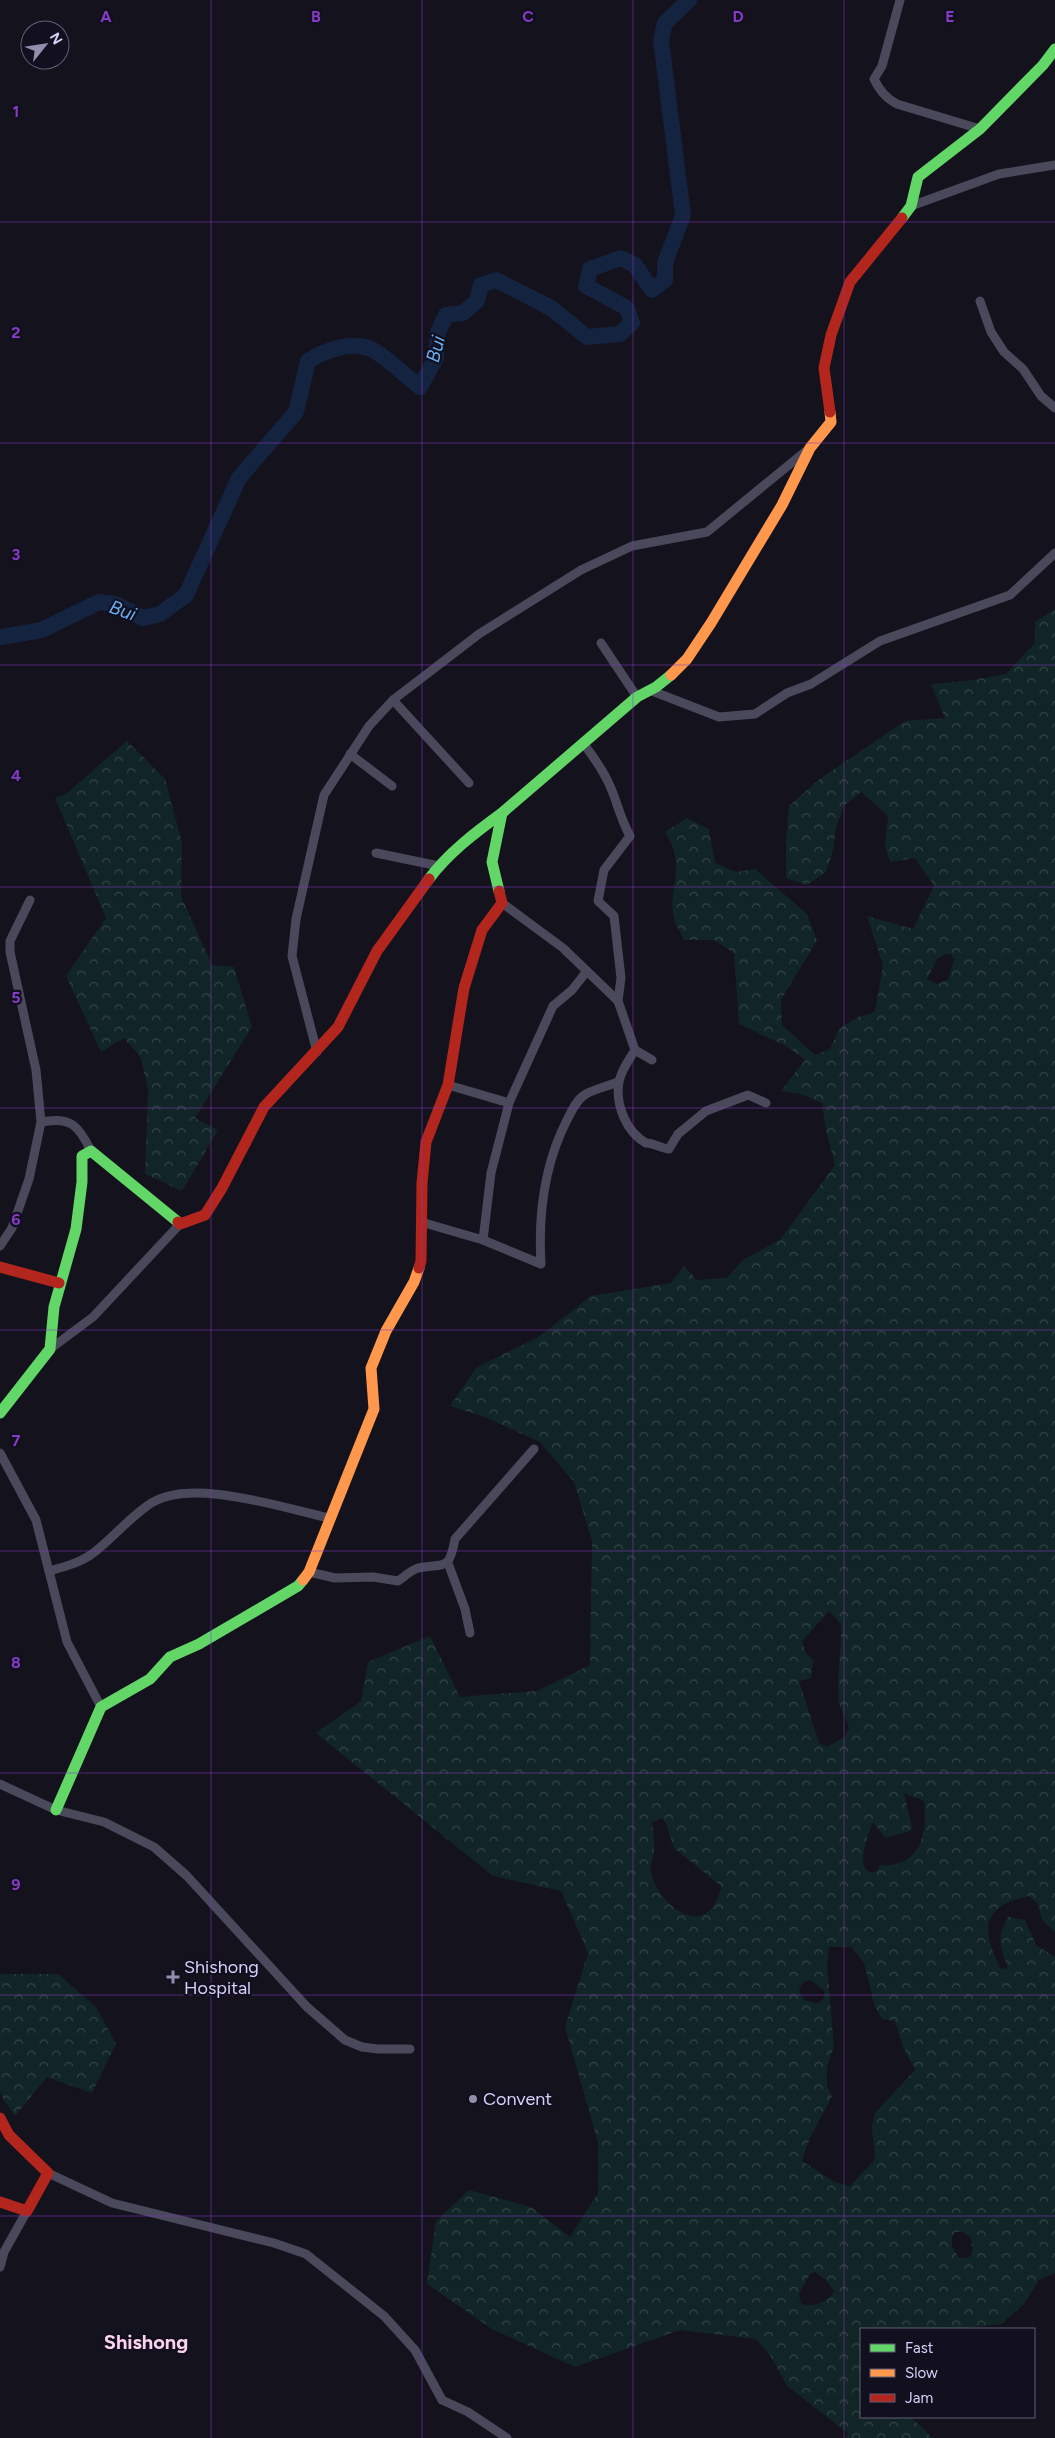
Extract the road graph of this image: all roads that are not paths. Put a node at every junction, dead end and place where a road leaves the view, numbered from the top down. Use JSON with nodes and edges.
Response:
{"nodes":[{"id":1,"x":900,"y":0,"type":"edge"},
{"id":2,"x":1055,"y":49,"type":"edge"},
{"id":3,"x":980,"y":129,"type":"junction"},
{"id":4,"x":1055,"y":165,"type":"edge"},
{"id":5,"x":911,"y":206,"type":"junction"},
{"id":6,"x":980,"y":301,"type":"dead end"},
{"id":7,"x":1055,"y":408,"type":"edge"},
{"id":8,"x":806,"y":451,"type":"junction"},
{"id":9,"x":1055,"y":553,"type":"edge"},
{"id":10,"x":601,"y":643,"type":"dead end"},
{"id":11,"x":652,"y":691,"type":"junction"},
{"id":12,"x":637,"y":697,"type":"junction"},
{"id":13,"x":393,"y":700,"type":"junction"},
{"id":14,"x":583,"y":743,"type":"junction"},
{"id":15,"x":350,"y":754,"type":"junction"},
{"id":16,"x":469,"y":783,"type":"dead end"},
{"id":17,"x":392,"y":786,"type":"dead end"},
{"id":18,"x":502,"y":813,"type":"junction"},
{"id":19,"x":376,"y":853,"type":"dead end"},
{"id":20,"x":439,"y":866,"type":"junction"},
{"id":21,"x":30,"y":900,"type":"dead end"},
{"id":22,"x":502,"y":903,"type":"junction"},
{"id":23,"x":587,"y":970,"type":"junction"},
{"id":24,"x":618,"y":1001,"type":"junction"},
{"id":25,"x":635,"y":1050,"type":"junction"},
{"id":26,"x":317,"y":1052,"type":"junction"},
{"id":27,"x":652,"y":1060,"type":"dead end"},
{"id":28,"x":618,"y":1082,"type":"junction"},
{"id":29,"x":448,"y":1085,"type":"junction"},
{"id":30,"x":509,"y":1103,"type":"junction"},
{"id":31,"x":766,"y":1103,"type":"dead end"},
{"id":32,"x":41,"y":1122,"type":"junction"},
{"id":33,"x":91,"y":1151,"type":"junction"},
{"id":34,"x":421,"y":1222,"type":"junction"},
{"id":35,"x":180,"y":1224,"type":"junction"},
{"id":36,"x":483,"y":1240,"type":"junction"},
{"id":37,"x":0,"y":1246,"type":"edge"},
{"id":38,"x":0,"y":1267,"type":"edge"},
{"id":39,"x":59,"y":1283,"type":"junction"},
{"id":40,"x":50,"y":1348,"type":"junction"},
{"id":41,"x":0,"y":1413,"type":"edge"},
{"id":42,"x":534,"y":1449,"type":"dead end"},
{"id":43,"x":0,"y":1453,"type":"edge"},
{"id":44,"x":329,"y":1518,"type":"junction"},
{"id":45,"x":448,"y":1563,"type":"junction"},
{"id":46,"x":49,"y":1571,"type":"junction"},
{"id":47,"x":309,"y":1572,"type":"junction"},
{"id":48,"x":470,"y":1633,"type":"dead end"},
{"id":49,"x":101,"y":1707,"type":"junction"},
{"id":50,"x":0,"y":1784,"type":"edge"},
{"id":51,"x":56,"y":1810,"type":"junction"},
{"id":52,"x":410,"y":2049,"type":"dead end"},
{"id":53,"x":0,"y":2118,"type":"edge"},
{"id":54,"x":48,"y":2173,"type":"junction"},
{"id":55,"x":0,"y":2202,"type":"edge"},
{"id":56,"x":27,"y":2211,"type":"junction"},
{"id":57,"x":0,"y":2267,"type":"edge"},
{"id":58,"x":507,"y":2438,"type":"edge"}],
"edges":[{"from":1,"to":3,"type":"street"},
{"from":2,"to":3,"type":"street"},
{"from":3,"to":5,"type":"street"},
{"from":4,"to":5,"type":"street"},
{"from":5,"to":8,"type":"street"},
{"from":6,"to":7,"type":"street"},
{"from":8,"to":11,"type":"street"},
{"from":8,"to":13,"type":"street"},
{"from":9,"to":11,"type":"street"},
{"from":10,"to":12,"type":"street"},
{"from":11,"to":12,"type":"street"},
{"from":12,"to":14,"type":"street"},
{"from":13,"to":15,"type":"street"},
{"from":13,"to":16,"type":"street"},
{"from":14,"to":18,"type":"street"},
{"from":14,"to":24,"type":"street"},
{"from":15,"to":17,"type":"street"},
{"from":15,"to":26,"type":"street"},
{"from":18,"to":20,"type":"street"},
{"from":18,"to":22,"type":"street"},
{"from":19,"to":20,"type":"street"},
{"from":20,"to":26,"type":"street"},
{"from":21,"to":32,"type":"street"},
{"from":22,"to":23,"type":"street"},
{"from":22,"to":29,"type":"street"},
{"from":23,"to":24,"type":"street"},
{"from":23,"to":30,"type":"street"},
{"from":24,"to":25,"type":"street"},
{"from":25,"to":27,"type":"street"},
{"from":25,"to":28,"type":"street"},
{"from":26,"to":35,"type":"street"},
{"from":28,"to":31,"type":"street"},
{"from":28,"to":36,"type":"street"},
{"from":29,"to":30,"type":"street"},
{"from":29,"to":34,"type":"street"},
{"from":30,"to":36,"type":"street"},
{"from":32,"to":33,"type":"street"},
{"from":32,"to":37,"type":"street"},
{"from":33,"to":35,"type":"street"},
{"from":33,"to":39,"type":"street"},
{"from":34,"to":36,"type":"street"},
{"from":34,"to":44,"type":"street"},
{"from":35,"to":40,"type":"street"},
{"from":38,"to":39,"type":"street"},
{"from":39,"to":40,"type":"street"},
{"from":40,"to":41,"type":"street"},
{"from":42,"to":45,"type":"street"},
{"from":43,"to":46,"type":"street"},
{"from":44,"to":46,"type":"street"},
{"from":44,"to":47,"type":"street"},
{"from":45,"to":47,"type":"street"},
{"from":45,"to":48,"type":"street"},
{"from":46,"to":49,"type":"street"},
{"from":47,"to":49,"type":"street"},
{"from":49,"to":51,"type":"street"},
{"from":50,"to":51,"type":"street"},
{"from":51,"to":52,"type":"street"},
{"from":53,"to":54,"type":"street"},
{"from":54,"to":56,"type":"street"},
{"from":54,"to":58,"type":"street"},
{"from":55,"to":56,"type":"street"},
{"from":56,"to":57,"type":"street"}]}
